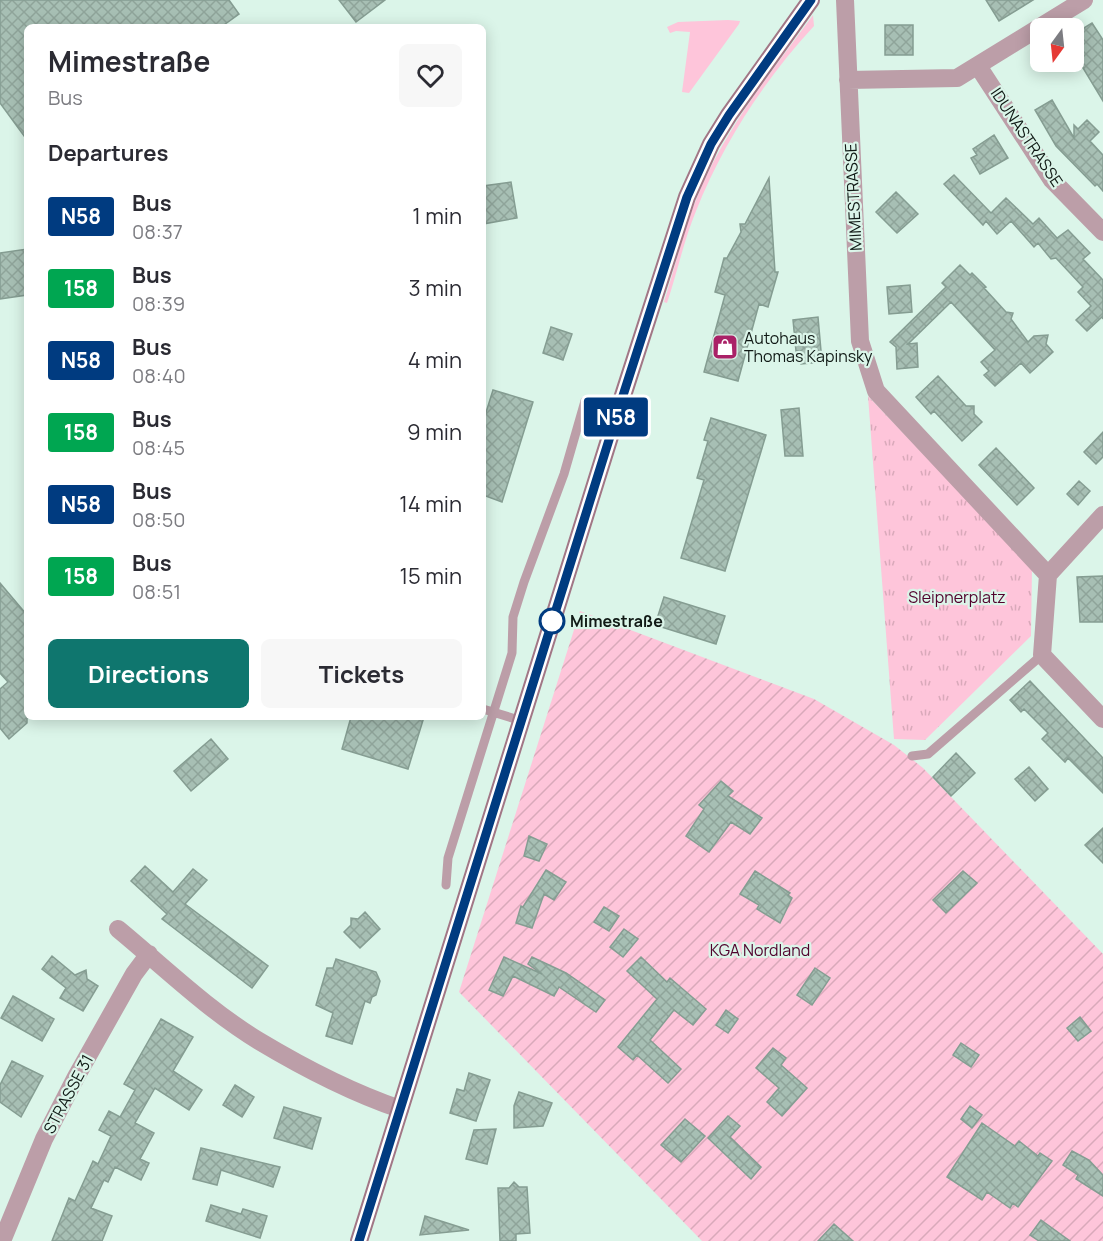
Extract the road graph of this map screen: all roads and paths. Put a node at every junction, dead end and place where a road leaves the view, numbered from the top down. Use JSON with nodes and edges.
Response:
{"nodes":[{"id":1,"x":811,"y":0,"type":"edge"},
{"id":2,"x":845,"y":0,"type":"edge"},
{"id":3,"x":1084,"y":0,"type":"edge"},
{"id":4,"x":978,"y":66,"type":"junction"},
{"id":5,"x":848,"y":80,"type":"junction"},
{"id":6,"x":1103,"y":232,"type":"edge"},
{"id":7,"x":585,"y":401,"type":"dead end"},
{"id":8,"x":1103,"y":515,"type":"edge"},
{"id":9,"x":1048,"y":575,"type":"junction"},
{"id":10,"x":1042,"y":655,"type":"junction"},
{"id":11,"x":486,"y":710,"type":"edge"},
{"id":12,"x":494,"y":712,"type":"junction"},
{"id":13,"x":1103,"y":719,"type":"edge"},
{"id":14,"x":522,"y":721,"type":"junction"},
{"id":15,"x":912,"y":756,"type":"dead end"},
{"id":16,"x":446,"y":885,"type":"dead end"},
{"id":17,"x":118,"y":929,"type":"dead end"},
{"id":18,"x":148,"y":954,"type":"junction"},
{"id":19,"x":400,"y":1109,"type":"junction"},
{"id":20,"x":2,"y":1241,"type":"edge"},
{"id":21,"x":359,"y":1241,"type":"edge"}],
"edges":[{"from":1,"to":14,"type":"main road"},
{"from":2,"to":5,"type":"street","name":"MIMESTRASSE"},
{"from":3,"to":4,"type":"street"},
{"from":4,"to":5,"type":"street"},
{"from":4,"to":6,"type":"street","name":"IDUNASTRASSE"},
{"from":5,"to":9,"type":"street","name":"MIMESTRASSE"},
{"from":7,"to":12,"type":"lane"},
{"from":8,"to":9,"type":"street"},
{"from":9,"to":10,"type":"street"},
{"from":10,"to":13,"type":"street"},
{"from":10,"to":15,"type":"lane"},
{"from":11,"to":12,"type":"lane"},
{"from":12,"to":14,"type":"lane"},
{"from":12,"to":16,"type":"lane"},
{"from":14,"to":19,"type":"main road"},
{"from":17,"to":18,"type":"street"},
{"from":18,"to":19,"type":"street"},
{"from":18,"to":20,"type":"street","name":"STRASSE 31"},
{"from":19,"to":21,"type":"main road"}]}
